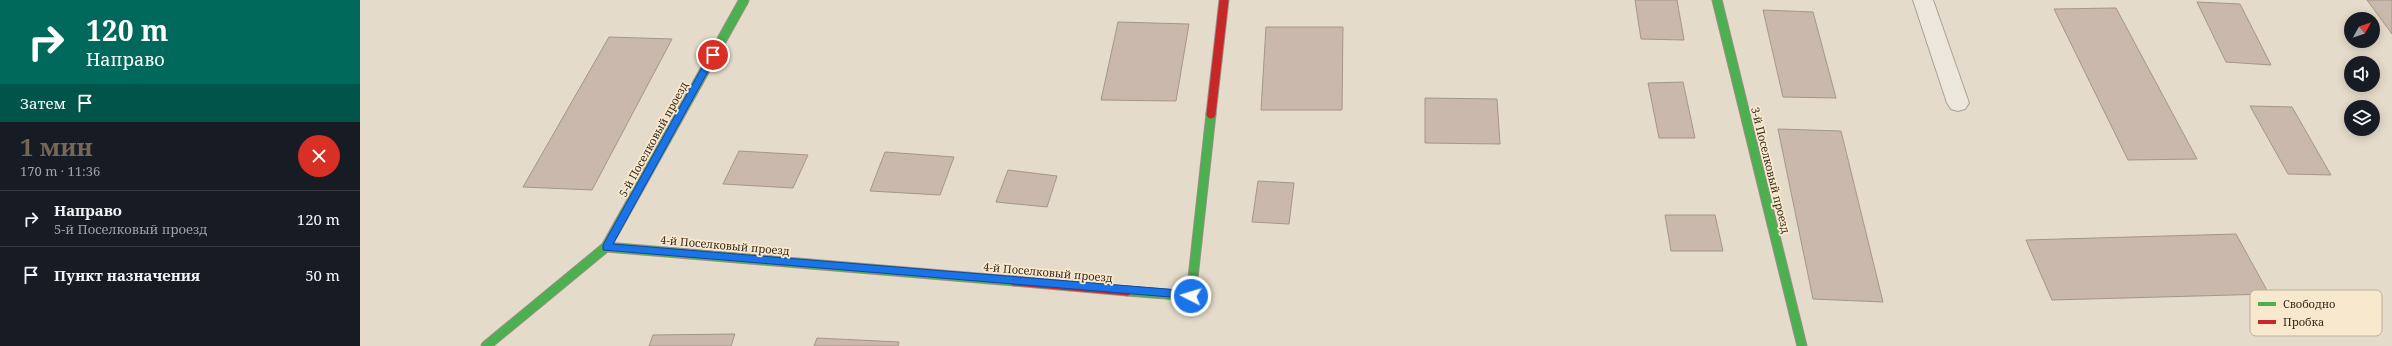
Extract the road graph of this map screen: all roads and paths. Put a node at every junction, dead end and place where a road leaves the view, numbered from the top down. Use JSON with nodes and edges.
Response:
{"nodes":[{"id":1,"x":744,"y":0,"type":"edge"},
{"id":2,"x":1224,"y":0,"type":"edge"},
{"id":3,"x":1717,"y":0,"type":"edge"},
{"id":4,"x":1923,"y":0,"type":"edge"},
{"id":5,"x":1958,"y":103,"type":"dead end"},
{"id":6,"x":606,"y":247,"type":"junction"},
{"id":7,"x":486,"y":346,"type":"edge"},
{"id":8,"x":1802,"y":346,"type":"edge"}],
"edges":[{"from":1,"to":6,"type":"street","name":"5-й Поселковый проезд"},
{"from":2,"to":6,"type":"street","name":"4-й Поселковый проезд"},
{"from":3,"to":8,"type":"street","name":"3-й Поселковый проезд"},
{"from":4,"to":5,"type":"street"},
{"from":6,"to":7,"type":"street"}]}
